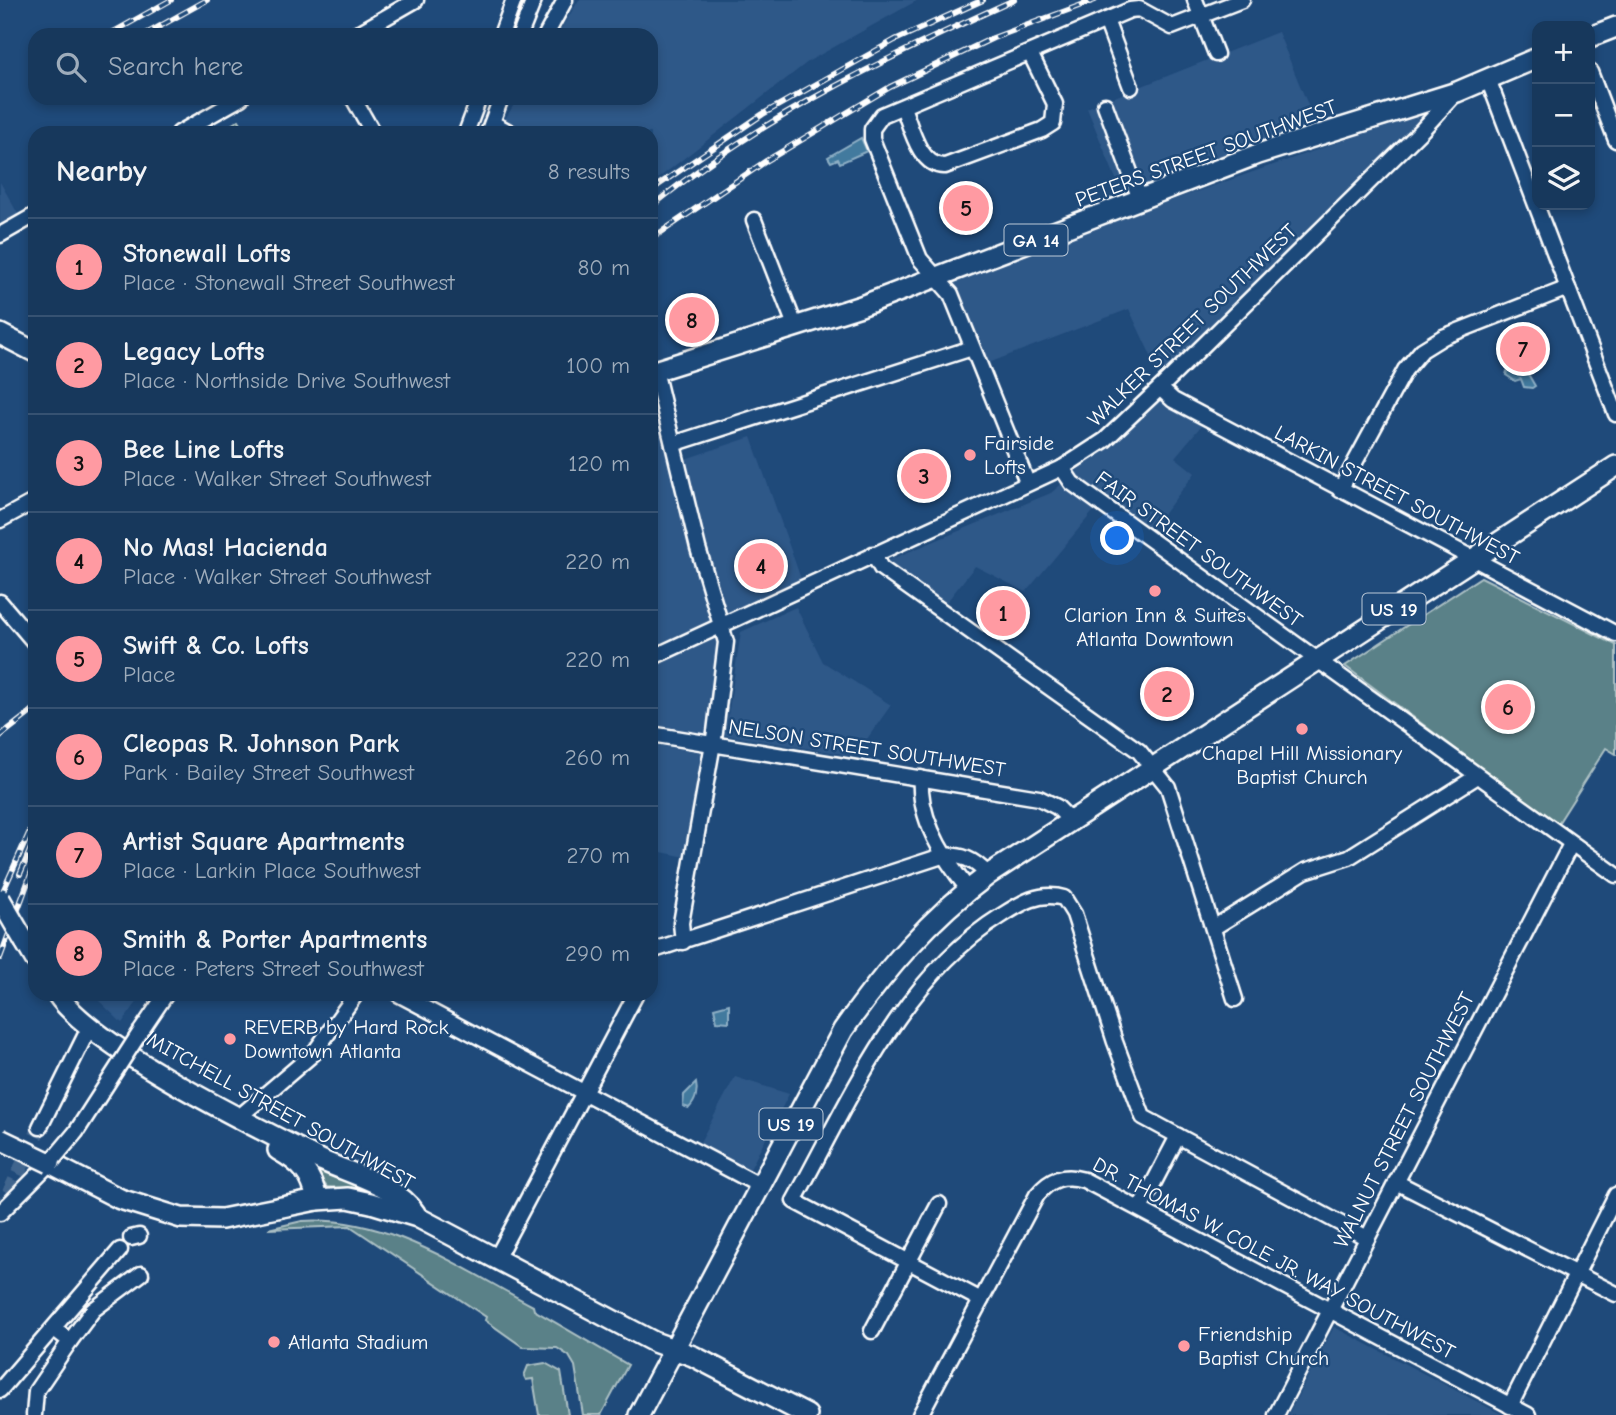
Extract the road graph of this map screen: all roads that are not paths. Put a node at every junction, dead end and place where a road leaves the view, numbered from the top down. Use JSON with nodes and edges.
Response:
{"nodes":[{"id":1,"x":416,"y":0,"type":"edge"},
{"id":2,"x":514,"y":0,"type":"edge"},
{"id":3,"x":534,"y":0,"type":"edge"},
{"id":4,"x":565,"y":0,"type":"edge"},
{"id":5,"x":1195,"y":0,"type":"edge"},
{"id":6,"x":1242,"y":0,"type":"edge"},
{"id":7,"x":1201,"y":16,"type":"junction"},
{"id":8,"x":1106,"y":20,"type":"junction"},
{"id":9,"x":1616,"y":27,"type":"edge"},
{"id":10,"x":367,"y":28,"type":"edge"},
{"id":11,"x":504,"y":28,"type":"edge"},
{"id":12,"x":523,"y":28,"type":"edge"},
{"id":13,"x":550,"y":28,"type":"edge"},
{"id":14,"x":1595,"y":35,"type":"edge"},
{"id":15,"x":1030,"y":53,"type":"junction"},
{"id":16,"x":1216,"y":54,"type":"dead end"},
{"id":17,"x":1532,"y":60,"type":"edge"},
{"id":18,"x":1489,"y":79,"type":"junction"},
{"id":19,"x":1595,"y":84,"type":"edge"},
{"id":20,"x":1131,"y":87,"type":"dead end"},
{"id":21,"x":1457,"y":92,"type":"junction"},
{"id":22,"x":229,"y":105,"type":"edge"},
{"id":23,"x":357,"y":105,"type":"edge"},
{"id":24,"x":476,"y":105,"type":"edge"},
{"id":25,"x":500,"y":105,"type":"edge"},
{"id":26,"x":1105,"y":105,"type":"dead end"},
{"id":27,"x":903,"y":107,"type":"junction"},
{"id":28,"x":191,"y":126,"type":"edge"},
{"id":29,"x":369,"y":126,"type":"edge"},
{"id":30,"x":469,"y":126,"type":"edge"},
{"id":31,"x":491,"y":126,"type":"edge"},
{"id":32,"x":1616,"y":140,"type":"edge"},
{"id":33,"x":1140,"y":199,"type":"junction"},
{"id":34,"x":28,"y":219,"type":"edge"},
{"id":35,"x":754,"y":220,"type":"dead end"},
{"id":36,"x":0,"y":235,"type":"edge"},
{"id":37,"x":936,"y":278,"type":"junction"},
{"id":38,"x":1568,"y":288,"type":"junction"},
{"id":39,"x":796,"y":328,"type":"junction"},
{"id":40,"x":0,"y":334,"type":"edge"},
{"id":41,"x":28,"y":348,"type":"edge"},
{"id":42,"x":972,"y":348,"type":"junction"},
{"id":43,"x":658,"y":369,"type":"edge"},
{"id":44,"x":1160,"y":388,"type":"junction"},
{"id":45,"x":658,"y":389,"type":"edge"},
{"id":46,"x":1616,"y":414,"type":"edge"},
{"id":47,"x":673,"y":444,"type":"junction"},
{"id":48,"x":1616,"y":466,"type":"edge"},
{"id":49,"x":1062,"y":468,"type":"junction"},
{"id":50,"x":1027,"y":482,"type":"junction"},
{"id":51,"x":1340,"y":490,"type":"junction"},
{"id":52,"x":28,"y":504,"type":"edge"},
{"id":53,"x":0,"y":520,"type":"edge"},
{"id":54,"x":873,"y":554,"type":"junction"},
{"id":55,"x":1470,"y":559,"type":"junction"},
{"id":56,"x":0,"y":602,"type":"edge"},
{"id":57,"x":721,"y":625,"type":"junction"},
{"id":58,"x":1616,"y":634,"type":"edge"},
{"id":59,"x":28,"y":635,"type":"edge"},
{"id":60,"x":658,"y":655,"type":"edge"},
{"id":61,"x":1317,"y":659,"type":"junction"},
{"id":62,"x":658,"y":735,"type":"edge"},
{"id":63,"x":713,"y":744,"type":"junction"},
{"id":64,"x":1152,"y":767,"type":"junction"},
{"id":65,"x":1476,"y":777,"type":"junction"},
{"id":66,"x":921,"y":778,"type":"junction"},
{"id":67,"x":1070,"y":820,"type":"junction"},
{"id":68,"x":1571,"y":844,"type":"junction"},
{"id":69,"x":942,"y":856,"type":"junction"},
{"id":70,"x":988,"y":874,"type":"junction"},
{"id":71,"x":1616,"y":875,"type":"edge"},
{"id":72,"x":968,"y":889,"type":"junction"},
{"id":73,"x":0,"y":899,"type":"edge"},
{"id":74,"x":1213,"y":928,"type":"junction"},
{"id":75,"x":683,"y":942,"type":"junction"},
{"id":76,"x":28,"y":947,"type":"edge"},
{"id":77,"x":658,"y":949,"type":"edge"},
{"id":78,"x":1235,"y":999,"type":"dead end"},
{"id":79,"x":64,"y":1001,"type":"edge"},
{"id":80,"x":161,"y":1001,"type":"edge"},
{"id":81,"x":351,"y":1001,"type":"edge"},
{"id":82,"x":411,"y":1001,"type":"edge"},
{"id":83,"x":632,"y":1001,"type":"edge"},
{"id":84,"x":90,"y":1026,"type":"junction"},
{"id":85,"x":584,"y":1091,"type":"junction"},
{"id":86,"x":239,"y":1117,"type":"junction"},
{"id":87,"x":40,"y":1127,"type":"tunnel mouth"},
{"id":88,"x":1178,"y":1136,"type":"junction"},
{"id":89,"x":0,"y":1139,"type":"edge"},
{"id":90,"x":50,"y":1163,"type":"junction"},
{"id":91,"x":1396,"y":1182,"type":"junction"},
{"id":92,"x":759,"y":1185,"type":"junction"},
{"id":93,"x":1616,"y":1195,"type":"edge"},
{"id":94,"x":317,"y":1200,"type":"junction"},
{"id":95,"x":939,"y":1205,"type":"dead end"},
{"id":96,"x":1140,"y":1209,"type":"junction"},
{"id":97,"x":0,"y":1213,"type":"edge"},
{"id":98,"x":417,"y":1217,"type":"junction"},
{"id":99,"x":1367,"y":1238,"type":"junction"},
{"id":100,"x":120,"y":1250,"type":"dead end"},
{"id":101,"x":496,"y":1258,"type":"junction"},
{"id":102,"x":909,"y":1261,"type":"junction"},
{"id":103,"x":141,"y":1274,"type":"dead end"},
{"id":104,"x":1577,"y":1274,"type":"junction"},
{"id":105,"x":1616,"y":1294,"type":"edge"},
{"id":106,"x":981,"y":1300,"type":"junction"},
{"id":107,"x":1330,"y":1310,"type":"junction"},
{"id":108,"x":54,"y":1329,"type":"junction"},
{"id":109,"x":872,"y":1331,"type":"dead end"},
{"id":110,"x":70,"y":1341,"type":"junction"},
{"id":111,"x":674,"y":1349,"type":"junction"},
{"id":112,"x":0,"y":1390,"type":"edge"},
{"id":113,"x":1510,"y":1406,"type":"junction"},
{"id":114,"x":34,"y":1415,"type":"edge"},
{"id":115,"x":639,"y":1415,"type":"edge"},
{"id":116,"x":807,"y":1415,"type":"edge"},
{"id":117,"x":920,"y":1415,"type":"edge"},
{"id":118,"x":1276,"y":1415,"type":"edge"},
{"id":119,"x":1528,"y":1415,"type":"edge"}],
"edges":[{"from":1,"to":10,"type":"street"},
{"from":2,"to":11,"type":"street"},
{"from":3,"to":12,"type":"street"},
{"from":4,"to":13,"type":"street"},
{"from":5,"to":7,"type":"street"},
{"from":6,"to":7,"type":"street"},
{"from":7,"to":8,"type":"street"},
{"from":7,"to":16,"type":"street"},
{"from":8,"to":15,"type":"street"},
{"from":8,"to":20,"type":"street"},
{"from":9,"to":14,"type":"main road"},
{"from":15,"to":27,"type":"street"},
{"from":15,"to":27,"type":"street"},
{"from":17,"to":18,"type":"main road","name":"PETERS STREET SOUTHWEST","number":"GA 14"},
{"from":18,"to":21,"type":"main road","name":"PETERS STREET SOUTHWEST","number":"GA 14"},
{"from":18,"to":38,"type":"street"},
{"from":19,"to":32,"type":"street"},
{"from":21,"to":33,"type":"main road","name":"PETERS STREET SOUTHWEST","number":"GA 14"},
{"from":21,"to":44,"type":"street","name":"WALKER STREET SOUTHWEST"},
{"from":22,"to":28,"type":"street"},
{"from":23,"to":29,"type":"street"},
{"from":24,"to":30,"type":"street"},
{"from":25,"to":31,"type":"street"},
{"from":26,"to":33,"type":"street"},
{"from":27,"to":37,"type":"street"},
{"from":33,"to":37,"type":"main road","name":"PETERS STREET SOUTHWEST","number":"GA 14"},
{"from":34,"to":36,"type":"street"},
{"from":35,"to":39,"type":"street"},
{"from":37,"to":39,"type":"main road","name":"PETERS STREET SOUTHWEST","number":"GA 14"},
{"from":37,"to":42,"type":"street"},
{"from":38,"to":46,"type":"street"},
{"from":38,"to":51,"type":"street"},
{"from":39,"to":43,"type":"main road","name":"PETERS STREET SOUTHWEST","number":"GA 14"},
{"from":40,"to":41,"type":"main road"},
{"from":42,"to":47,"type":"street"},
{"from":42,"to":50,"type":"street"},
{"from":44,"to":49,"type":"street","name":"WALKER STREET SOUTHWEST"},
{"from":44,"to":51,"type":"street","name":"LARKIN STREET SOUTHWEST"},
{"from":45,"to":47,"type":"street"},
{"from":47,"to":57,"type":"street"},
{"from":48,"to":55,"type":"main road","number":"US 19"},
{"from":49,"to":50,"type":"street","name":"WALKER STREET SOUTHWEST"},
{"from":49,"to":61,"type":"street","name":"FAIR STREET SOUTHWEST"},
{"from":50,"to":54,"type":"street","name":"WALKER STREET SOUTHWEST"},
{"from":51,"to":55,"type":"street","name":"LARKIN STREET SOUTHWEST"},
{"from":52,"to":53,"type":"street"},
{"from":54,"to":57,"type":"street","name":"WALKER STREET SOUTHWEST"},
{"from":54,"to":64,"type":"street"},
{"from":55,"to":58,"type":"street","name":"LARKIN STREET SOUTHWEST"},
{"from":55,"to":61,"type":"main road","number":"US 19"},
{"from":56,"to":59,"type":"street"},
{"from":57,"to":60,"type":"street","name":"WALKER STREET SOUTHWEST"},
{"from":57,"to":63,"type":"street"},
{"from":61,"to":64,"type":"main road","number":"US 19"},
{"from":61,"to":65,"type":"street","name":"FAIR STREET SOUTHWEST"},
{"from":62,"to":63,"type":"street","name":"NELSON STREET SOUTHWEST"},
{"from":63,"to":66,"type":"street","name":"NELSON STREET SOUTHWEST"},
{"from":63,"to":75,"type":"street"},
{"from":64,"to":67,"type":"main road","number":"US 19"},
{"from":64,"to":74,"type":"street"},
{"from":65,"to":68,"type":"street","name":"FAIR STREET SOUTHWEST"},
{"from":65,"to":74,"type":"street"},
{"from":66,"to":67,"type":"street","name":"NELSON STREET SOUTHWEST"},
{"from":66,"to":69,"type":"street"},
{"from":67,"to":70,"type":"main road","number":"US 19"},
{"from":68,"to":71,"type":"street","name":"FAIR STREET SOUTHWEST"},
{"from":68,"to":91,"type":"street","name":"WALNUT STREET SOUTHWEST"},
{"from":69,"to":70,"type":"street"},
{"from":69,"to":72,"type":"street"},
{"from":69,"to":75,"type":"street"},
{"from":70,"to":72,"type":"main road","number":"US 19"},
{"from":72,"to":92,"type":"main road","number":"US 19"},
{"from":73,"to":76,"type":"main road","bridge":true},
{"from":74,"to":78,"type":"street"},
{"from":75,"to":77,"type":"street"},
{"from":79,"to":84,"type":"main road","name":"MITCHELL STREET SOUTHWEST"},
{"from":80,"to":90,"type":"street","bridge":true},
{"from":81,"to":86,"type":"street"},
{"from":82,"to":85,"type":"street"},
{"from":83,"to":85,"type":"street"},
{"from":84,"to":86,"type":"main road","name":"MITCHELL STREET SOUTHWEST"},
{"from":84,"to":87,"type":"street"},
{"from":85,"to":92,"type":"street"},
{"from":85,"to":101,"type":"street"},
{"from":86,"to":94,"type":"main road"},
{"from":86,"to":98,"type":"main road","name":"MITCHELL STREET SOUTHWEST"},
{"from":88,"to":96,"type":"street"},
{"from":88,"to":99,"type":"street"},
{"from":88,"to":102,"type":"street"},
{"from":89,"to":90,"type":"main road","bridge":true},
{"from":90,"to":94,"type":"main road"},
{"from":90,"to":97,"type":"street"},
{"from":91,"to":99,"type":"street","name":"WALNUT STREET SOUTHWEST"},
{"from":91,"to":104,"type":"street"},
{"from":92,"to":111,"type":"main road","number":"US 19"},
{"from":93,"to":104,"type":"street"},
{"from":94,"to":98,"type":"main road"},
{"from":95,"to":102,"type":"street"},
{"from":96,"to":106,"type":"street","name":"DR. THOMAS W. COLE JR. WAY SOUTHWEST"},
{"from":96,"to":107,"type":"street","name":"DR. THOMAS W. COLE JR. WAY SOUTHWEST"},
{"from":98,"to":101,"type":"main road"},
{"from":99,"to":107,"type":"street","name":"WALNUT STREET SOUTHWEST"},
{"from":100,"to":108,"type":"street"},
{"from":101,"to":111,"type":"main road"},
{"from":102,"to":106,"type":"street"},
{"from":102,"to":109,"type":"street"},
{"from":103,"to":110,"type":"street"},
{"from":104,"to":105,"type":"street"},
{"from":104,"to":113,"type":"street"},
{"from":106,"to":117,"type":"street","name":"DR. THOMAS W. COLE JR. WAY SOUTHWEST"},
{"from":107,"to":113,"type":"street","name":"DR. THOMAS W. COLE JR. WAY SOUTHWEST"},
{"from":107,"to":118,"type":"street","name":"WALNUT STREET SOUTHWEST"},
{"from":108,"to":110,"type":"street"},
{"from":108,"to":112,"type":"street"},
{"from":110,"to":114,"type":"street"},
{"from":111,"to":115,"type":"main road","number":"US 19"},
{"from":111,"to":116,"type":"main road"},
{"from":113,"to":119,"type":"street","name":"DR. THOMAS W. COLE JR. WAY SOUTHWEST"}]}
